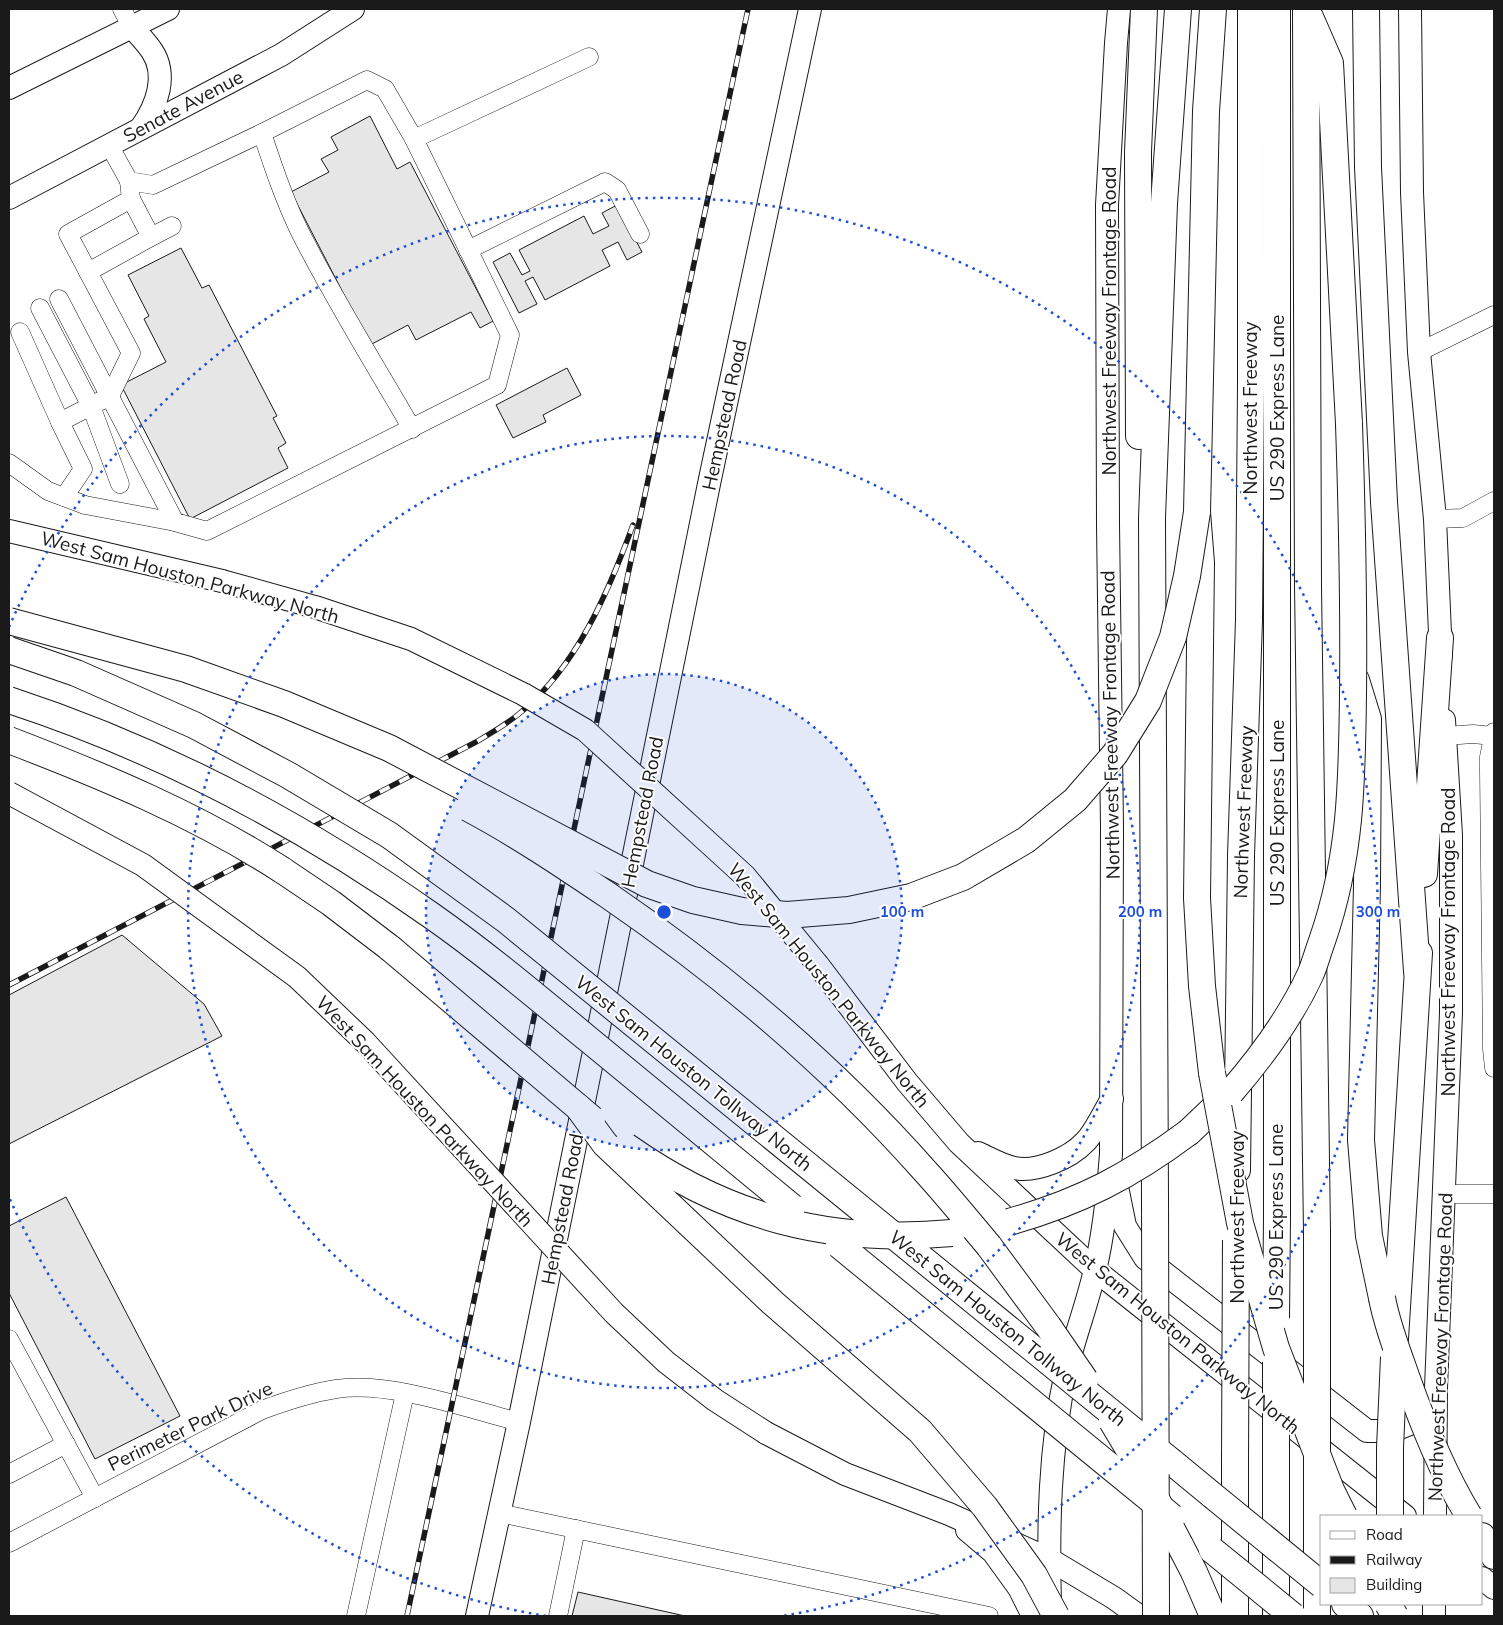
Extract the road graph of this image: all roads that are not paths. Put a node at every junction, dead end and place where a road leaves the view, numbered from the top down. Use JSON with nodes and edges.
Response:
{"nodes":[{"id":1,"x":168,"y":9,"type":"edge"},
{"id":2,"x":353,"y":9,"type":"edge"},
{"id":3,"x":810,"y":9,"type":"edge"},
{"id":4,"x":1119,"y":9,"type":"edge"},
{"id":5,"x":1144,"y":9,"type":"edge"},
{"id":6,"x":1178,"y":9,"type":"edge"},
{"id":7,"x":1213,"y":9,"type":"edge"},
{"id":8,"x":1251,"y":9,"type":"edge"},
{"id":9,"x":1277,"y":9,"type":"edge"},
{"id":10,"x":1306,"y":9,"type":"edge"},
{"id":11,"x":1366,"y":9,"type":"edge"},
{"id":12,"x":1410,"y":9,"type":"edge"},
{"id":13,"x":127,"y":18,"type":"edge"},
{"id":14,"x":589,"y":57,"type":"dead end"},
{"id":15,"x":9,"y":88,"type":"edge"},
{"id":16,"x":141,"y":128,"type":"junction"},
{"id":17,"x":262,"y":133,"type":"junction"},
{"id":18,"x":414,"y":139,"type":"junction"},
{"id":19,"x":109,"y":145,"type":"junction"},
{"id":20,"x":130,"y":190,"type":"junction"},
{"id":21,"x":9,"y":198,"type":"edge"},
{"id":22,"x":172,"y":226,"type":"dead end"},
{"id":23,"x":640,"y":234,"type":"dead end"},
{"id":24,"x":151,"y":237,"type":"junction"},
{"id":25,"x":468,"y":250,"type":"junction"},
{"id":26,"x":88,"y":272,"type":"junction"},
{"id":27,"x":59,"y":299,"type":"dead end"},
{"id":28,"x":40,"y":308,"type":"dead end"},
{"id":29,"x":1494,"y":315,"type":"edge"},
{"id":30,"x":20,"y":332,"type":"dead end"},
{"id":31,"x":1419,"y":352,"type":"junction"},
{"id":32,"x":110,"y":396,"type":"junction"},
{"id":33,"x":91,"y":406,"type":"junction"},
{"id":34,"x":60,"y":422,"type":"junction"},
{"id":35,"x":412,"y":429,"type":"junction"},
{"id":36,"x":9,"y":463,"type":"edge"},
{"id":37,"x":120,"y":484,"type":"dead end"},
{"id":38,"x":64,"y":497,"type":"junction"},
{"id":39,"x":1494,"y":501,"type":"edge"},
{"id":40,"x":1197,"y":512,"type":"junction"},
{"id":41,"x":1152,"y":518,"type":"junction"},
{"id":42,"x":1435,"y":519,"type":"junction"},
{"id":43,"x":174,"y":522,"type":"junction"},
{"id":44,"x":9,"y":531,"type":"edge"},
{"id":45,"x":9,"y":621,"type":"edge"},
{"id":46,"x":1440,"y":638,"type":"junction"},
{"id":47,"x":84,"y":642,"type":"junction"},
{"id":48,"x":9,"y":650,"type":"edge"},
{"id":49,"x":1354,"y":672,"type":"junction"},
{"id":50,"x":9,"y":700,"type":"edge"},
{"id":51,"x":1494,"y":734,"type":"edge"},
{"id":52,"x":1445,"y":736,"type":"junction"},
{"id":53,"x":9,"y":740,"type":"edge"},
{"id":54,"x":9,"y":793,"type":"edge"},
{"id":55,"x":1418,"y":971,"type":"junction"},
{"id":56,"x":1494,"y":1068,"type":"edge"},
{"id":57,"x":1112,"y":1098,"type":"junction"},
{"id":58,"x":578,"y":1107,"type":"junction"},
{"id":59,"x":959,"y":1143,"type":"junction"},
{"id":60,"x":1111,"y":1154,"type":"junction"},
{"id":61,"x":1445,"y":1194,"type":"junction"},
{"id":62,"x":1494,"y":1194,"type":"edge"},
{"id":63,"x":1095,"y":1270,"type":"junction"},
{"id":64,"x":9,"y":1339,"type":"edge"},
{"id":65,"x":1436,"y":1388,"type":"junction"},
{"id":66,"x":405,"y":1393,"type":"junction"},
{"id":67,"x":519,"y":1422,"type":"junction"},
{"id":68,"x":66,"y":1444,"type":"junction"},
{"id":69,"x":9,"y":1474,"type":"edge"},
{"id":70,"x":95,"y":1498,"type":"junction"},
{"id":71,"x":499,"y":1513,"type":"junction"},
{"id":72,"x":949,"y":1514,"type":"junction"},
{"id":73,"x":1344,"y":1515,"type":"edge"},
{"id":74,"x":1390,"y":1515,"type":"edge"},
{"id":75,"x":1404,"y":1515,"type":"edge"},
{"id":76,"x":1435,"y":1515,"type":"edge"},
{"id":77,"x":1468,"y":1515,"type":"edge"},
{"id":78,"x":576,"y":1529,"type":"junction"},
{"id":79,"x":1483,"y":1538,"type":"edge"},
{"id":80,"x":9,"y":1543,"type":"edge"},
{"id":81,"x":1494,"y":1556,"type":"edge"},
{"id":82,"x":1049,"y":1559,"type":"junction"},
{"id":83,"x":1483,"y":1579,"type":"edge"},
{"id":84,"x":1320,"y":1583,"type":"edge"},
{"id":85,"x":1494,"y":1588,"type":"edge"},
{"id":86,"x":1346,"y":1605,"type":"edge"},
{"id":87,"x":965,"y":1614,"type":"edge"},
{"id":88,"x":356,"y":1616,"type":"edge"},
{"id":89,"x":478,"y":1616,"type":"edge"},
{"id":90,"x":558,"y":1616,"type":"edge"},
{"id":91,"x":989,"y":1616,"type":"edge"},
{"id":92,"x":1034,"y":1616,"type":"edge"},
{"id":93,"x":1050,"y":1616,"type":"edge"},
{"id":94,"x":1056,"y":1616,"type":"edge"},
{"id":95,"x":1139,"y":1616,"type":"edge"},
{"id":96,"x":1156,"y":1616,"type":"edge"},
{"id":97,"x":1213,"y":1616,"type":"edge"},
{"id":98,"x":1235,"y":1616,"type":"edge"},
{"id":99,"x":1276,"y":1616,"type":"edge"},
{"id":100,"x":1293,"y":1616,"type":"edge"},
{"id":101,"x":1317,"y":1616,"type":"edge"},
{"id":102,"x":1360,"y":1616,"type":"edge"}],
"edges":[{"from":1,"to":13,"type":"main road"},
{"from":2,"to":16,"type":"main road","name":"Senate Avenue"},
{"from":3,"to":67,"type":"main road","name":"Hempstead Road"},
{"from":4,"to":57,"type":"main road","name":"Northwest Freeway Frontage Road"},
{"from":5,"to":41,"type":"highway"},
{"from":6,"to":41,"type":"highway"},
{"from":7,"to":40,"type":"highway"},
{"from":8,"to":98,"type":"highway","name":"Northwest Freeway","bridge":true},
{"from":9,"to":99,"type":"highway","name":"US 290 Express Lane","bridge":true},
{"from":10,"to":49,"type":"highway","bridge":true},
{"from":10,"to":101,"type":"highway","bridge":true},
{"from":11,"to":55,"type":"highway"},
{"from":12,"to":31,"type":"main road","name":"Northwest Freeway Frontage Road"},
{"from":13,"to":15,"type":"main road"},
{"from":13,"to":16,"type":"main road"},
{"from":14,"to":18,"type":"street"},
{"from":16,"to":19,"type":"main road","name":"Senate Avenue"},
{"from":17,"to":18,"type":"street"},
{"from":17,"to":20,"type":"street"},
{"from":17,"to":35,"type":"street"},
{"from":18,"to":25,"type":"street"},
{"from":19,"to":20,"type":"street"},
{"from":19,"to":21,"type":"main road","name":"Senate Avenue"},
{"from":20,"to":24,"type":"street"},
{"from":20,"to":26,"type":"street"},
{"from":22,"to":24,"type":"street"},
{"from":23,"to":25,"type":"street"},
{"from":24,"to":26,"type":"street"},
{"from":25,"to":35,"type":"street"},
{"from":26,"to":32,"type":"street"},
{"from":27,"to":32,"type":"street"},
{"from":28,"to":33,"type":"street"},
{"from":29,"to":31,"type":"street"},
{"from":30,"to":34,"type":"street"},
{"from":31,"to":42,"type":"main road","name":"Northwest Freeway Frontage Road"},
{"from":32,"to":33,"type":"street"},
{"from":32,"to":43,"type":"street"},
{"from":33,"to":34,"type":"street"},
{"from":33,"to":37,"type":"street"},
{"from":34,"to":38,"type":"street"},
{"from":35,"to":43,"type":"street"},
{"from":36,"to":38,"type":"street"},
{"from":38,"to":43,"type":"street"},
{"from":39,"to":42,"type":"street"},
{"from":40,"to":47,"type":"highway","bridge":true},
{"from":40,"to":73,"type":"highway","bridge":true},
{"from":41,"to":96,"type":"highway","bridge":true},
{"from":42,"to":46,"type":"main road","name":"Northwest Freeway Frontage Road"},
{"from":44,"to":59,"type":"main road","name":"West Sam Houston Parkway North","bridge":true},
{"from":45,"to":47,"type":"highway","bridge":true},
{"from":46,"to":52,"type":"main road","name":"Northwest Freeway Frontage Road"},
{"from":46,"to":55,"type":"highway"},
{"from":47,"to":97,"type":"highway","bridge":true},
{"from":48,"to":84,"type":"highway","name":"West Sam Houston Tollway North","bridge":true},
{"from":49,"to":58,"type":"highway","bridge":true},
{"from":49,"to":77,"type":"highway","bridge":true},
{"from":50,"to":100,"type":"highway","bridge":true},
{"from":51,"to":52,"type":"street"},
{"from":51,"to":56,"type":"street"},
{"from":52,"to":61,"type":"main road","name":"Northwest Freeway Frontage Road"},
{"from":53,"to":58,"type":"highway","bridge":true},
{"from":54,"to":72,"type":"main road","name":"West Sam Houston Parkway North","bridge":true},
{"from":55,"to":74,"type":"highway","bridge":true},
{"from":57,"to":59,"type":"main road"},
{"from":57,"to":60,"type":"main road","name":"Northwest Freeway Frontage Road"},
{"from":58,"to":94,"type":"highway","bridge":true},
{"from":59,"to":63,"type":"main road","name":"West Sam Houston Parkway North"},
{"from":60,"to":63,"type":"main road","name":"Northwest Freeway Frontage Road"},
{"from":60,"to":65,"type":"main road"},
{"from":61,"to":62,"type":"street"},
{"from":61,"to":65,"type":"main road","name":"Northwest Freeway Frontage Road"},
{"from":63,"to":75,"type":"main road","name":"West Sam Houston Parkway North"},
{"from":63,"to":82,"type":"main road","name":"Northwest Freeway Frontage Road"},
{"from":64,"to":68,"type":"street"},
{"from":65,"to":76,"type":"main road","name":"Northwest Freeway Frontage Road"},
{"from":66,"to":67,"type":"street","name":"Perimeter Park Drive"},
{"from":66,"to":70,"type":"street","name":"Perimeter Park Drive"},
{"from":66,"to":88,"type":"street"},
{"from":67,"to":71,"type":"main road","name":"Hempstead Road"},
{"from":68,"to":69,"type":"street"},
{"from":68,"to":70,"type":"street"},
{"from":70,"to":80,"type":"street","name":"Perimeter Park Drive"},
{"from":71,"to":78,"type":"street"},
{"from":71,"to":89,"type":"main road","name":"Hempstead Road"},
{"from":72,"to":82,"type":"main road","name":"West Sam Houston Parkway North"},
{"from":72,"to":92,"type":"main road"},
{"from":78,"to":87,"type":"street"},
{"from":78,"to":90,"type":"street"},
{"from":79,"to":81,"type":"highway"},
{"from":82,"to":93,"type":"main road","name":"Northwest Freeway Frontage Road"},
{"from":82,"to":95,"type":"main road","name":"West Sam Houston Parkway North"},
{"from":83,"to":85,"type":"main road"},
{"from":86,"to":102,"type":"highway"},
{"from":87,"to":91,"type":"street"}]}
